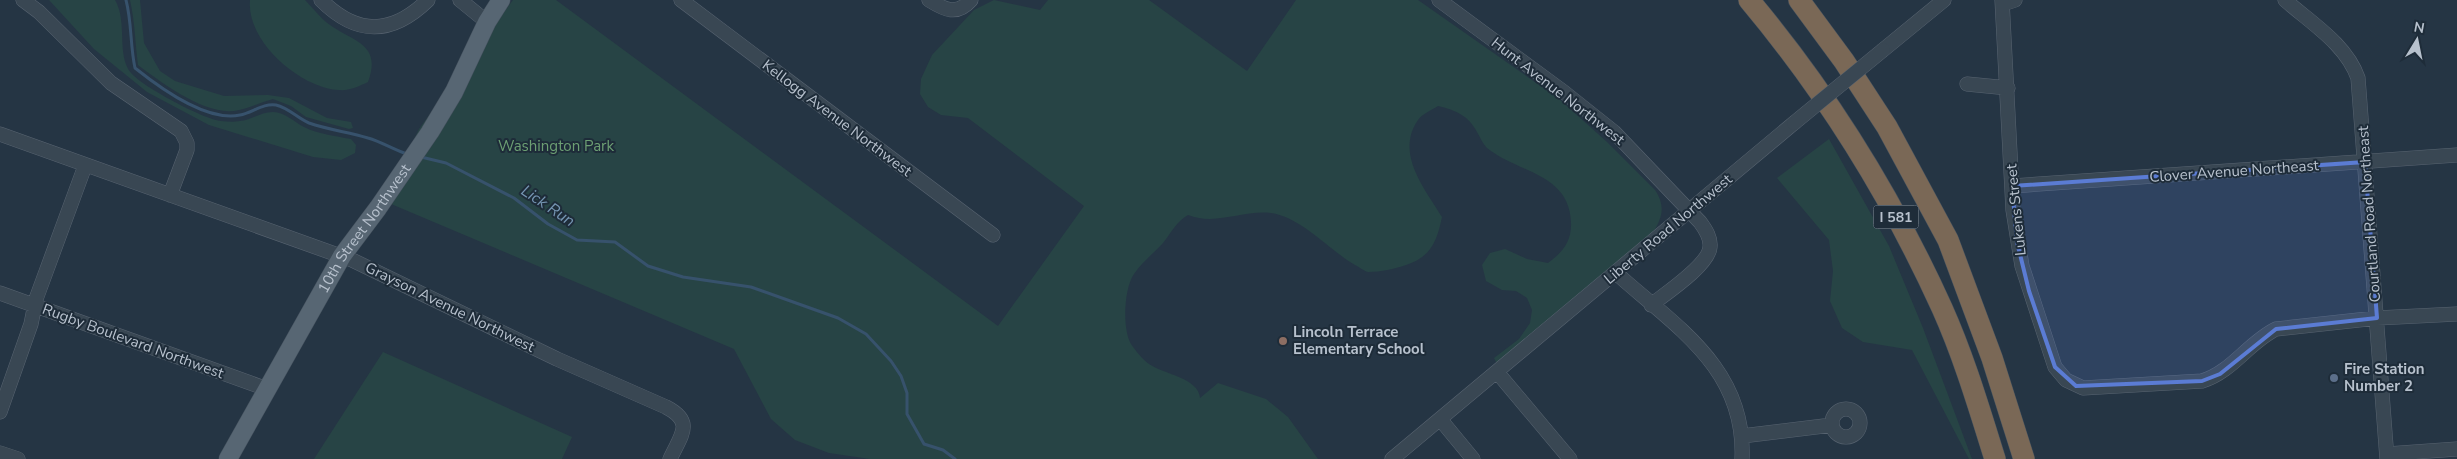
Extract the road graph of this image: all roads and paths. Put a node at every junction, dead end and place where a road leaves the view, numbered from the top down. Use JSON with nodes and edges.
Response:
{"nodes":[{"id":1,"x":23,"y":0,"type":"edge"},
{"id":2,"x":321,"y":0,"type":"edge"},
{"id":3,"x":428,"y":0,"type":"edge"},
{"id":4,"x":460,"y":0,"type":"edge"},
{"id":5,"x":501,"y":0,"type":"edge"},
{"id":6,"x":681,"y":0,"type":"edge"},
{"id":7,"x":929,"y":0,"type":"edge"},
{"id":8,"x":971,"y":0,"type":"edge"},
{"id":9,"x":1439,"y":0,"type":"edge"},
{"id":10,"x":1749,"y":0,"type":"edge"},
{"id":11,"x":1799,"y":0,"type":"edge"},
{"id":12,"x":1944,"y":0,"type":"edge"},
{"id":13,"x":2285,"y":0,"type":"edge"},
{"id":14,"x":2007,"y":1,"type":"edge"},
{"id":15,"x":487,"y":22,"type":"junction"},
{"id":16,"x":1967,"y":84,"type":"dead end"},
{"id":17,"x":2008,"y":88,"type":"junction"},
{"id":18,"x":0,"y":134,"type":"edge"},
{"id":19,"x":2457,"y":154,"type":"edge"},
{"id":20,"x":2365,"y":162,"type":"junction"},
{"id":21,"x":85,"y":166,"type":"junction"},
{"id":22,"x":2012,"y":186,"type":"junction"},
{"id":23,"x":170,"y":195,"type":"junction"},
{"id":24,"x":1689,"y":212,"type":"junction"},
{"id":25,"x":993,"y":236,"type":"dead end"},
{"id":26,"x":342,"y":256,"type":"junction"},
{"id":27,"x":1616,"y":273,"type":"junction"},
{"id":28,"x":0,"y":293,"type":"edge"},
{"id":29,"x":1651,"y":305,"type":"junction"},
{"id":30,"x":35,"y":306,"type":"junction"},
{"id":31,"x":2457,"y":314,"type":"edge"},
{"id":32,"x":2377,"y":318,"type":"junction"},
{"id":33,"x":1497,"y":372,"type":"junction"},
{"id":34,"x":266,"y":390,"type":"junction"},
{"id":35,"x":0,"y":412,"type":"edge"},
{"id":36,"x":1440,"y":419,"type":"junction"},
{"id":37,"x":1832,"y":425,"type":"dead end"},
{"id":38,"x":1742,"y":436,"type":"junction"},
{"id":39,"x":2457,"y":449,"type":"edge"},
{"id":40,"x":0,"y":453,"type":"edge"},
{"id":41,"x":2387,"y":456,"type":"edge"},
{"id":42,"x":18,"y":459,"type":"edge"},
{"id":43,"x":228,"y":459,"type":"edge"},
{"id":44,"x":670,"y":459,"type":"edge"},
{"id":45,"x":1392,"y":459,"type":"edge"},
{"id":46,"x":1473,"y":459,"type":"edge"},
{"id":47,"x":1570,"y":459,"type":"edge"},
{"id":48,"x":1742,"y":459,"type":"edge"},
{"id":49,"x":1995,"y":459,"type":"edge"},
{"id":50,"x":2024,"y":459,"type":"edge"}],
"edges":[{"from":1,"to":23,"type":"street"},
{"from":2,"to":3,"type":"street"},
{"from":4,"to":15,"type":"street"},
{"from":5,"to":15,"type":"main road","name":"10th Street Northwest"},
{"from":6,"to":25,"type":"street","name":"Kellogg Avenue Northwest"},
{"from":7,"to":8,"type":"street"},
{"from":9,"to":24,"type":"street","name":"Hunt Avenue Northwest"},
{"from":10,"to":49,"type":"highway","number":"I 581"},
{"from":11,"to":50,"type":"highway","number":"I 581"},
{"from":12,"to":24,"type":"street","name":"Liberty Road Northwest","bridge":true},
{"from":13,"to":20,"type":"street","name":"Courtland Road Northeast"},
{"from":14,"to":17,"type":"street","name":"Lukens Street"},
{"from":15,"to":26,"type":"main road","name":"10th Street Northwest"},
{"from":16,"to":17,"type":"street"},
{"from":17,"to":22,"type":"street","name":"Lukens Street"},
{"from":18,"to":21,"type":"street","name":"Grayson Avenue Northwest"},
{"from":19,"to":20,"type":"street","name":"Clover Avenue Northeast"},
{"from":20,"to":22,"type":"street","name":"Clover Avenue Northeast"},
{"from":20,"to":32,"type":"street","name":"Courtland Road Northeast"},
{"from":21,"to":23,"type":"street","name":"Grayson Avenue Northwest"},
{"from":21,"to":30,"type":"street"},
{"from":22,"to":32,"type":"street","name":"Lukens Street"},
{"from":23,"to":26,"type":"street","name":"Grayson Avenue Northwest"},
{"from":24,"to":27,"type":"street","name":"Liberty Road Northwest"},
{"from":24,"to":29,"type":"street","name":"Hunt Avenue Northwest"},
{"from":26,"to":34,"type":"main road","name":"10th Street Northwest"},
{"from":26,"to":44,"type":"street","name":"Grayson Avenue Northwest"},
{"from":27,"to":29,"type":"street"},
{"from":27,"to":33,"type":"street","name":"Liberty Road Northwest"},
{"from":28,"to":30,"type":"street","name":"Rugby Boulevard Northwest"},
{"from":29,"to":38,"type":"street"},
{"from":30,"to":34,"type":"street","name":"Rugby Boulevard Northwest"},
{"from":30,"to":35,"type":"street"},
{"from":31,"to":32,"type":"street"},
{"from":32,"to":41,"type":"street","name":"Courtland Road Northeast"},
{"from":33,"to":36,"type":"street","name":"Liberty Road Northwest"},
{"from":33,"to":47,"type":"street"},
{"from":34,"to":43,"type":"main road","name":"10th Street Northwest"},
{"from":36,"to":45,"type":"street","name":"Liberty Road Northwest"},
{"from":36,"to":46,"type":"street"},
{"from":37,"to":38,"type":"street"},
{"from":38,"to":48,"type":"street"},
{"from":39,"to":41,"type":"street"},
{"from":40,"to":42,"type":"street"}]}
